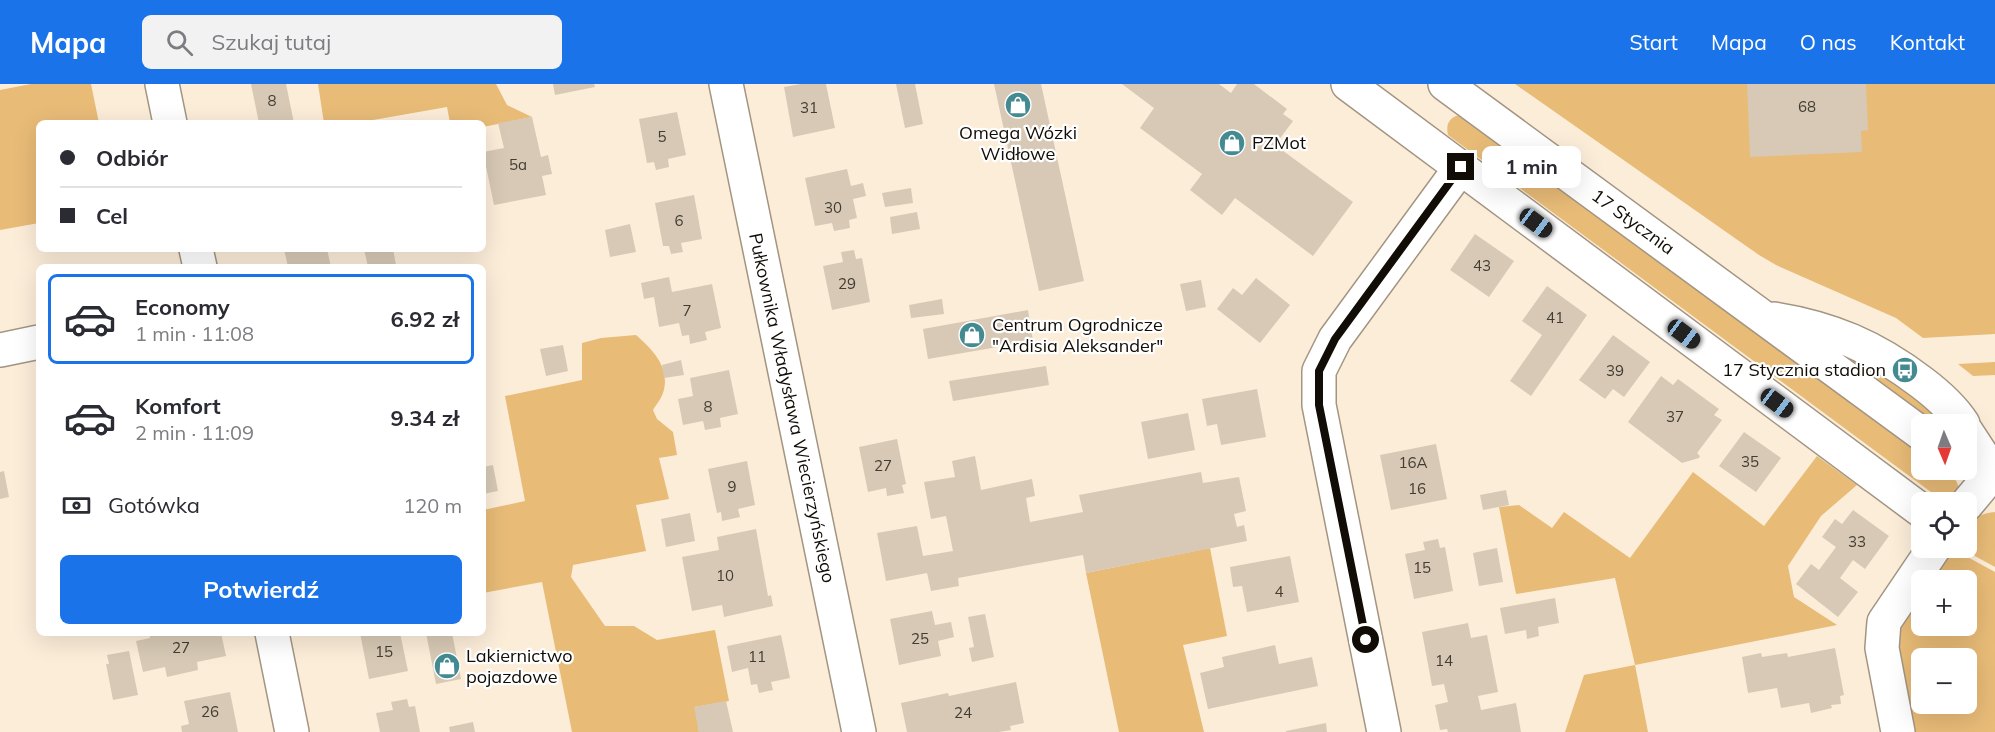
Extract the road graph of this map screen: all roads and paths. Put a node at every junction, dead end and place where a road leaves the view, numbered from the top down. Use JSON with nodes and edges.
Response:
{"nodes":[{"id":1,"x":162,"y":84,"type":"edge"},
{"id":2,"x":726,"y":84,"type":"edge"},
{"id":3,"x":1348,"y":84,"type":"edge"},
{"id":4,"x":1445,"y":84,"type":"edge"},
{"id":5,"x":169,"y":120,"type":"edge"},
{"id":6,"x":1461,"y":167,"type":"junction"},
{"id":7,"x":1763,"y":318,"type":"junction"},
{"id":8,"x":36,"y":343,"type":"edge"},
{"id":9,"x":0,"y":350,"type":"edge"},
{"id":10,"x":1956,"y":414,"type":"edge"},
{"id":11,"x":1911,"y":426,"type":"edge"},
{"id":12,"x":1977,"y":448,"type":"edge"},
{"id":13,"x":1978,"y":485,"type":"edge"},
{"id":14,"x":1911,"y":502,"type":"edge"},
{"id":15,"x":1927,"y":558,"type":"edge"},
{"id":16,"x":273,"y":636,"type":"edge"},
{"id":17,"x":292,"y":732,"type":"edge"},
{"id":18,"x":858,"y":732,"type":"edge"},
{"id":19,"x":1384,"y":732,"type":"edge"},
{"id":20,"x":1898,"y":732,"type":"edge"}],
"edges":[{"from":1,"to":5,"type":"street"},
{"from":2,"to":18,"type":"street","name":"Pułkownika Władysława Wiecierzyńskiego"},
{"from":3,"to":6,"type":"street"},
{"from":4,"to":7,"type":"street","name":"17 Stycznia"},
{"from":6,"to":14,"type":"street"},
{"from":6,"to":19,"type":"street"},
{"from":7,"to":10,"type":"street","name":"17 Stycznia"},
{"from":7,"to":11,"type":"street","name":"17 Stycznia"},
{"from":8,"to":9,"type":"street"},
{"from":12,"to":13,"type":"street"},
{"from":15,"to":20,"type":"street"},
{"from":16,"to":17,"type":"street"}]}
